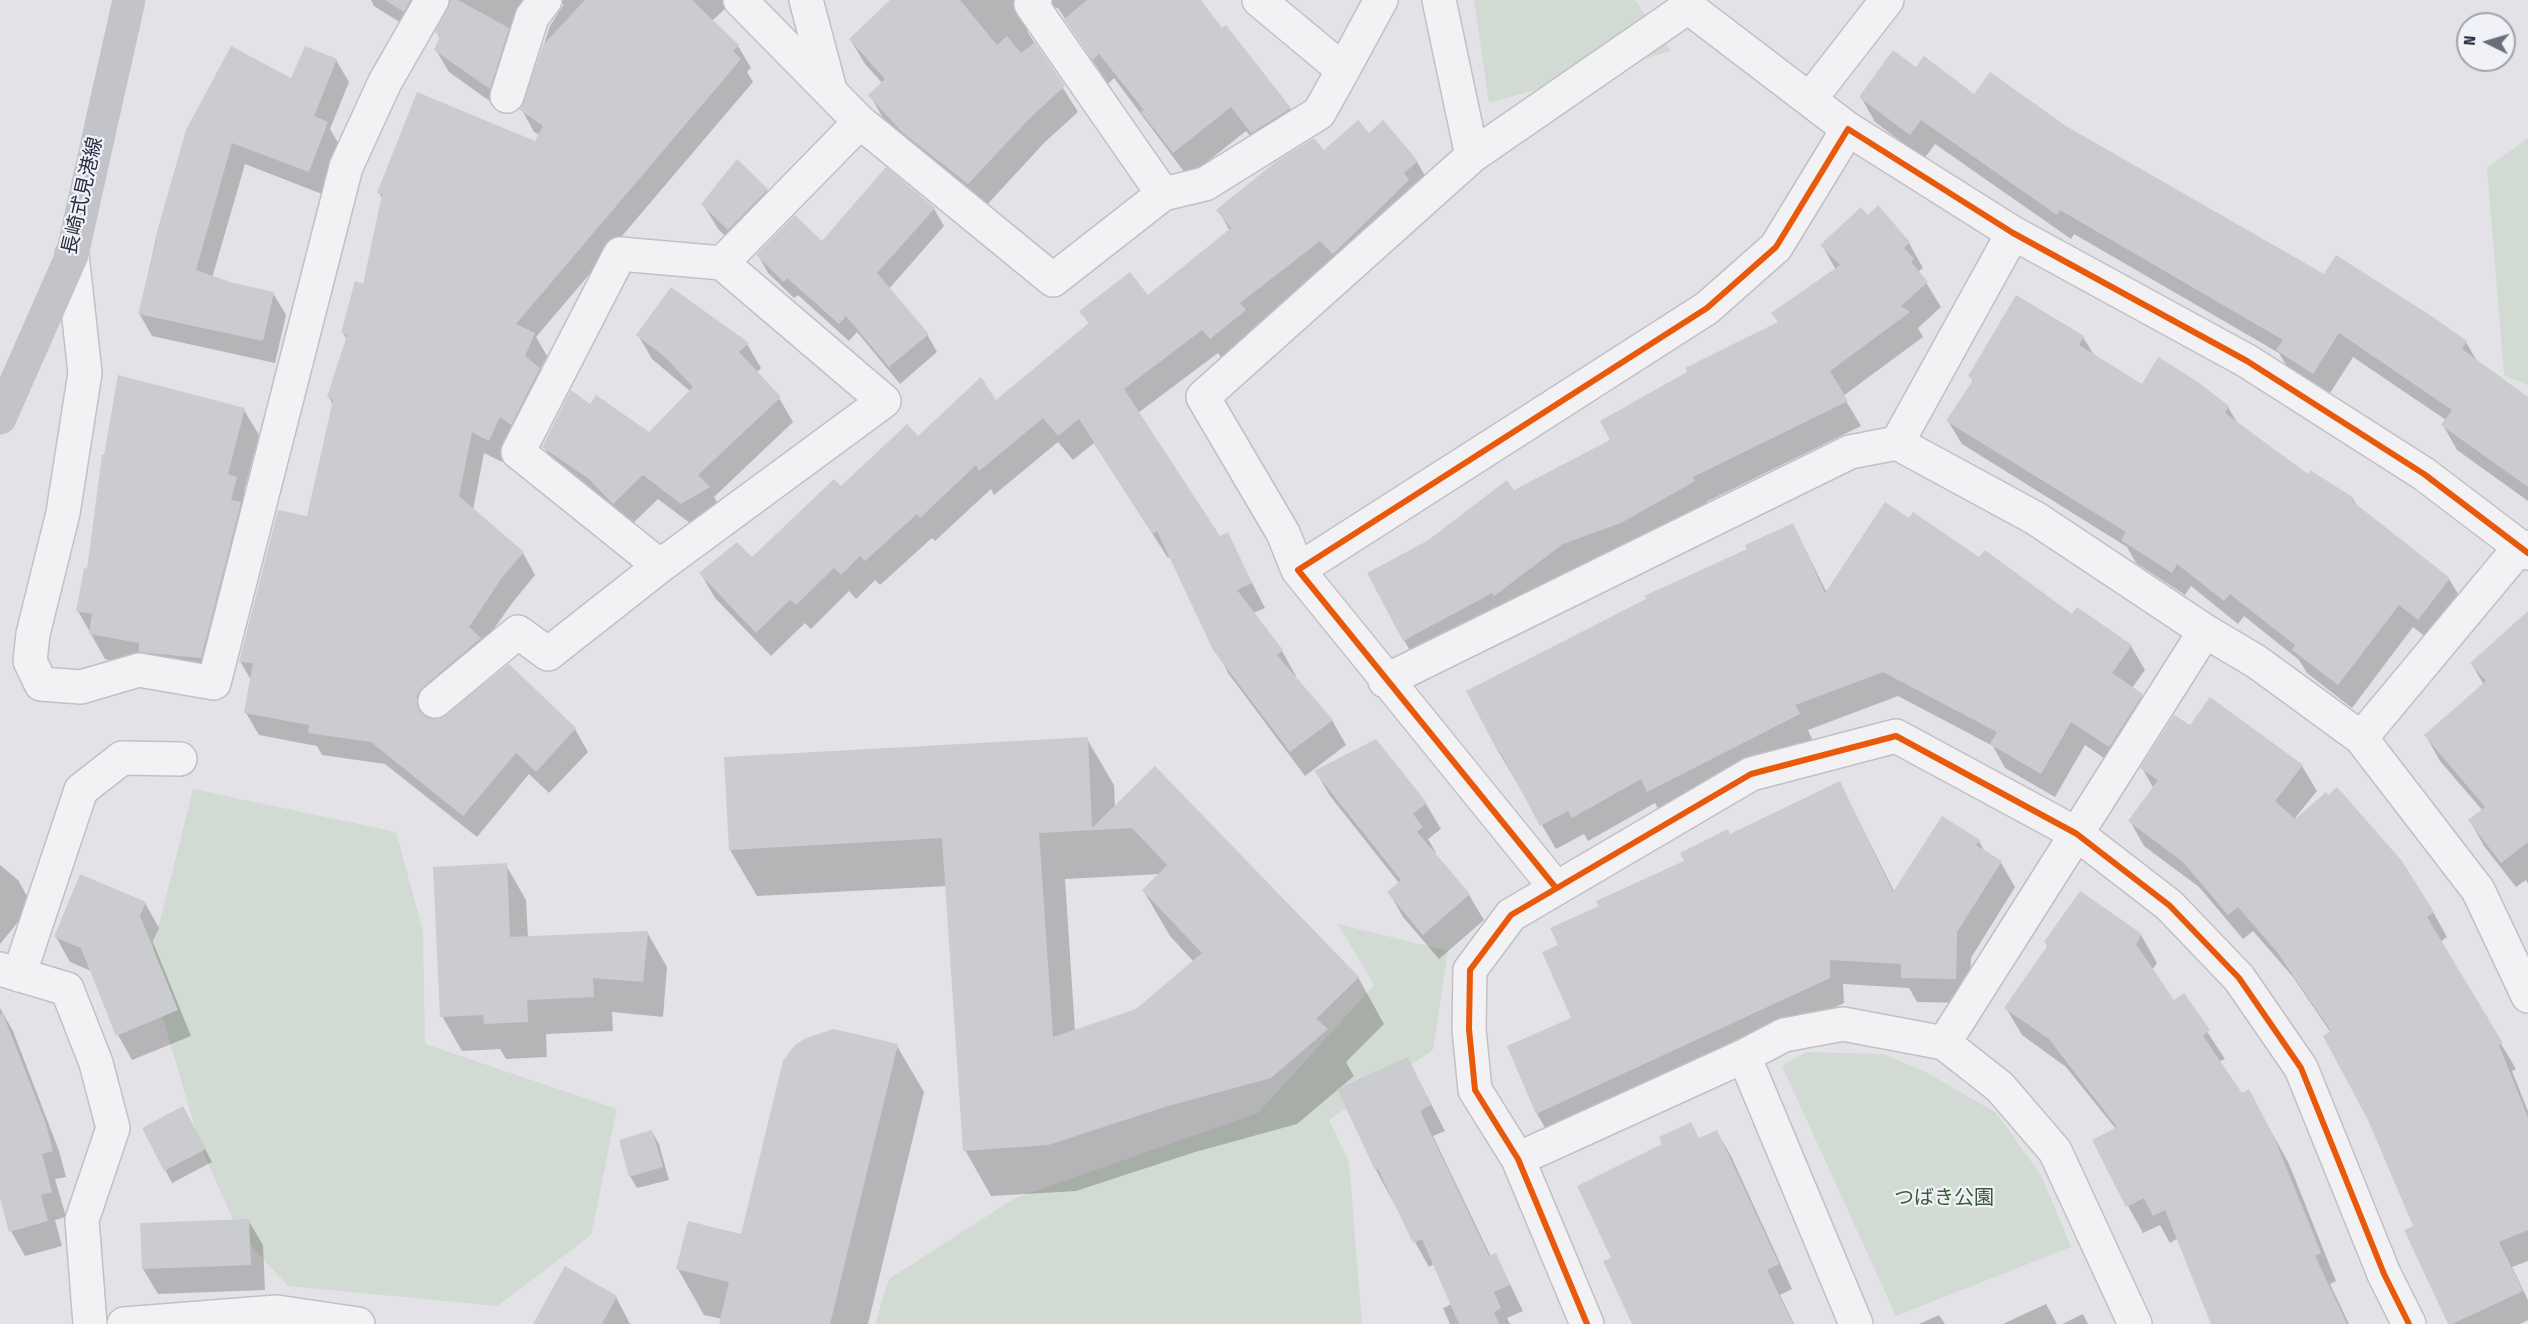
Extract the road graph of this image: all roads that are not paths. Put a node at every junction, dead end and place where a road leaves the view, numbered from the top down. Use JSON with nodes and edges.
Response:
{"nodes":[{"id":1,"x":129,"y":0,"type":"edge"},
{"id":2,"x":432,"y":0,"type":"edge"},
{"id":3,"x":545,"y":0,"type":"edge"},
{"id":4,"x":740,"y":0,"type":"edge"},
{"id":5,"x":806,"y":0,"type":"edge"},
{"id":6,"x":1035,"y":0,"type":"edge"},
{"id":7,"x":1259,"y":0,"type":"edge"},
{"id":8,"x":1380,"y":0,"type":"edge"},
{"id":9,"x":1439,"y":0,"type":"edge"},
{"id":10,"x":1887,"y":0,"type":"edge"},
{"id":11,"x":1343,"y":70,"type":"junction"},
{"id":12,"x":830,"y":92,"type":"junction"},
{"id":13,"x":507,"y":96,"type":"dead end"},
{"id":14,"x":1810,"y":99,"type":"junction"},
{"id":15,"x":860,"y":122,"type":"junction"},
{"id":16,"x":1848,"y":129,"type":"junction"},
{"id":17,"x":1472,"y":156,"type":"junction"},
{"id":18,"x":1163,"y":194,"type":"junction"},
{"id":19,"x":2013,"y":233,"type":"junction"},
{"id":20,"x":72,"y":255,"type":"junction"},
{"id":21,"x":722,"y":263,"type":"junction"},
{"id":22,"x":0,"y":418,"type":"edge"},
{"id":23,"x":1897,"y":443,"type":"junction"},
{"id":24,"x":2524,"y":549,"type":"edge"},
{"id":25,"x":660,"y":566,"type":"junction"},
{"id":26,"x":1298,"y":570,"type":"junction"},
{"id":27,"x":2205,"y":631,"type":"junction"},
{"id":28,"x":1385,"y":681,"type":"junction"},
{"id":29,"x":435,"y":701,"type":"dead end"},
{"id":30,"x":2361,"y":738,"type":"junction"},
{"id":31,"x":180,"y":759,"type":"dead end"},
{"id":32,"x":2077,"y":834,"type":"junction"},
{"id":33,"x":1556,"y":888,"type":"junction"},
{"id":34,"x":9,"y":972,"type":"edge"},
{"id":35,"x":2528,"y":996,"type":"edge"},
{"id":36,"x":1944,"y":1043,"type":"junction"},
{"id":37,"x":1744,"y":1056,"type":"junction"},
{"id":38,"x":1518,"y":1159,"type":"junction"},
{"id":39,"x":90,"y":1324,"type":"edge"},
{"id":40,"x":124,"y":1324,"type":"edge"},
{"id":41,"x":358,"y":1324,"type":"edge"},
{"id":42,"x":1587,"y":1324,"type":"edge"},
{"id":43,"x":1856,"y":1324,"type":"edge"},
{"id":44,"x":2135,"y":1324,"type":"edge"},
{"id":45,"x":2409,"y":1324,"type":"edge"}],
"edges":[{"from":1,"to":20,"type":"main road","name":"長崎式見港線"},
{"from":2,"to":20,"type":"street"},
{"from":3,"to":13,"type":"street"},
{"from":4,"to":12,"type":"street"},
{"from":5,"to":12,"type":"street"},
{"from":6,"to":18,"type":"street"},
{"from":7,"to":11,"type":"street"},
{"from":8,"to":11,"type":"street"},
{"from":9,"to":17,"type":"street"},
{"from":10,"to":14,"type":"street"},
{"from":11,"to":18,"type":"street"},
{"from":12,"to":15,"type":"street"},
{"from":14,"to":16,"type":"street"},
{"from":14,"to":17,"type":"street"},
{"from":15,"to":18,"type":"street"},
{"from":15,"to":21,"type":"street"},
{"from":16,"to":19,"type":"street"},
{"from":16,"to":26,"type":"street"},
{"from":17,"to":26,"type":"street"},
{"from":19,"to":23,"type":"street"},
{"from":19,"to":24,"type":"street"},
{"from":20,"to":22,"type":"main road","name":"長崎式見港線"},
{"from":21,"to":25,"type":"street"},
{"from":21,"to":25,"type":"street"},
{"from":23,"to":27,"type":"street"},
{"from":23,"to":28,"type":"street"},
{"from":24,"to":30,"type":"street"},
{"from":25,"to":29,"type":"street"},
{"from":26,"to":28,"type":"street"},
{"from":27,"to":30,"type":"street"},
{"from":27,"to":32,"type":"street"},
{"from":28,"to":33,"type":"street"},
{"from":30,"to":35,"type":"street"},
{"from":31,"to":34,"type":"street"},
{"from":32,"to":33,"type":"street"},
{"from":32,"to":36,"type":"street"},
{"from":32,"to":45,"type":"street"},
{"from":33,"to":38,"type":"street"},
{"from":34,"to":39,"type":"street"},
{"from":36,"to":37,"type":"street"},
{"from":36,"to":44,"type":"street"},
{"from":37,"to":38,"type":"street"},
{"from":37,"to":43,"type":"street"},
{"from":38,"to":42,"type":"street"},
{"from":40,"to":41,"type":"street"}]}
